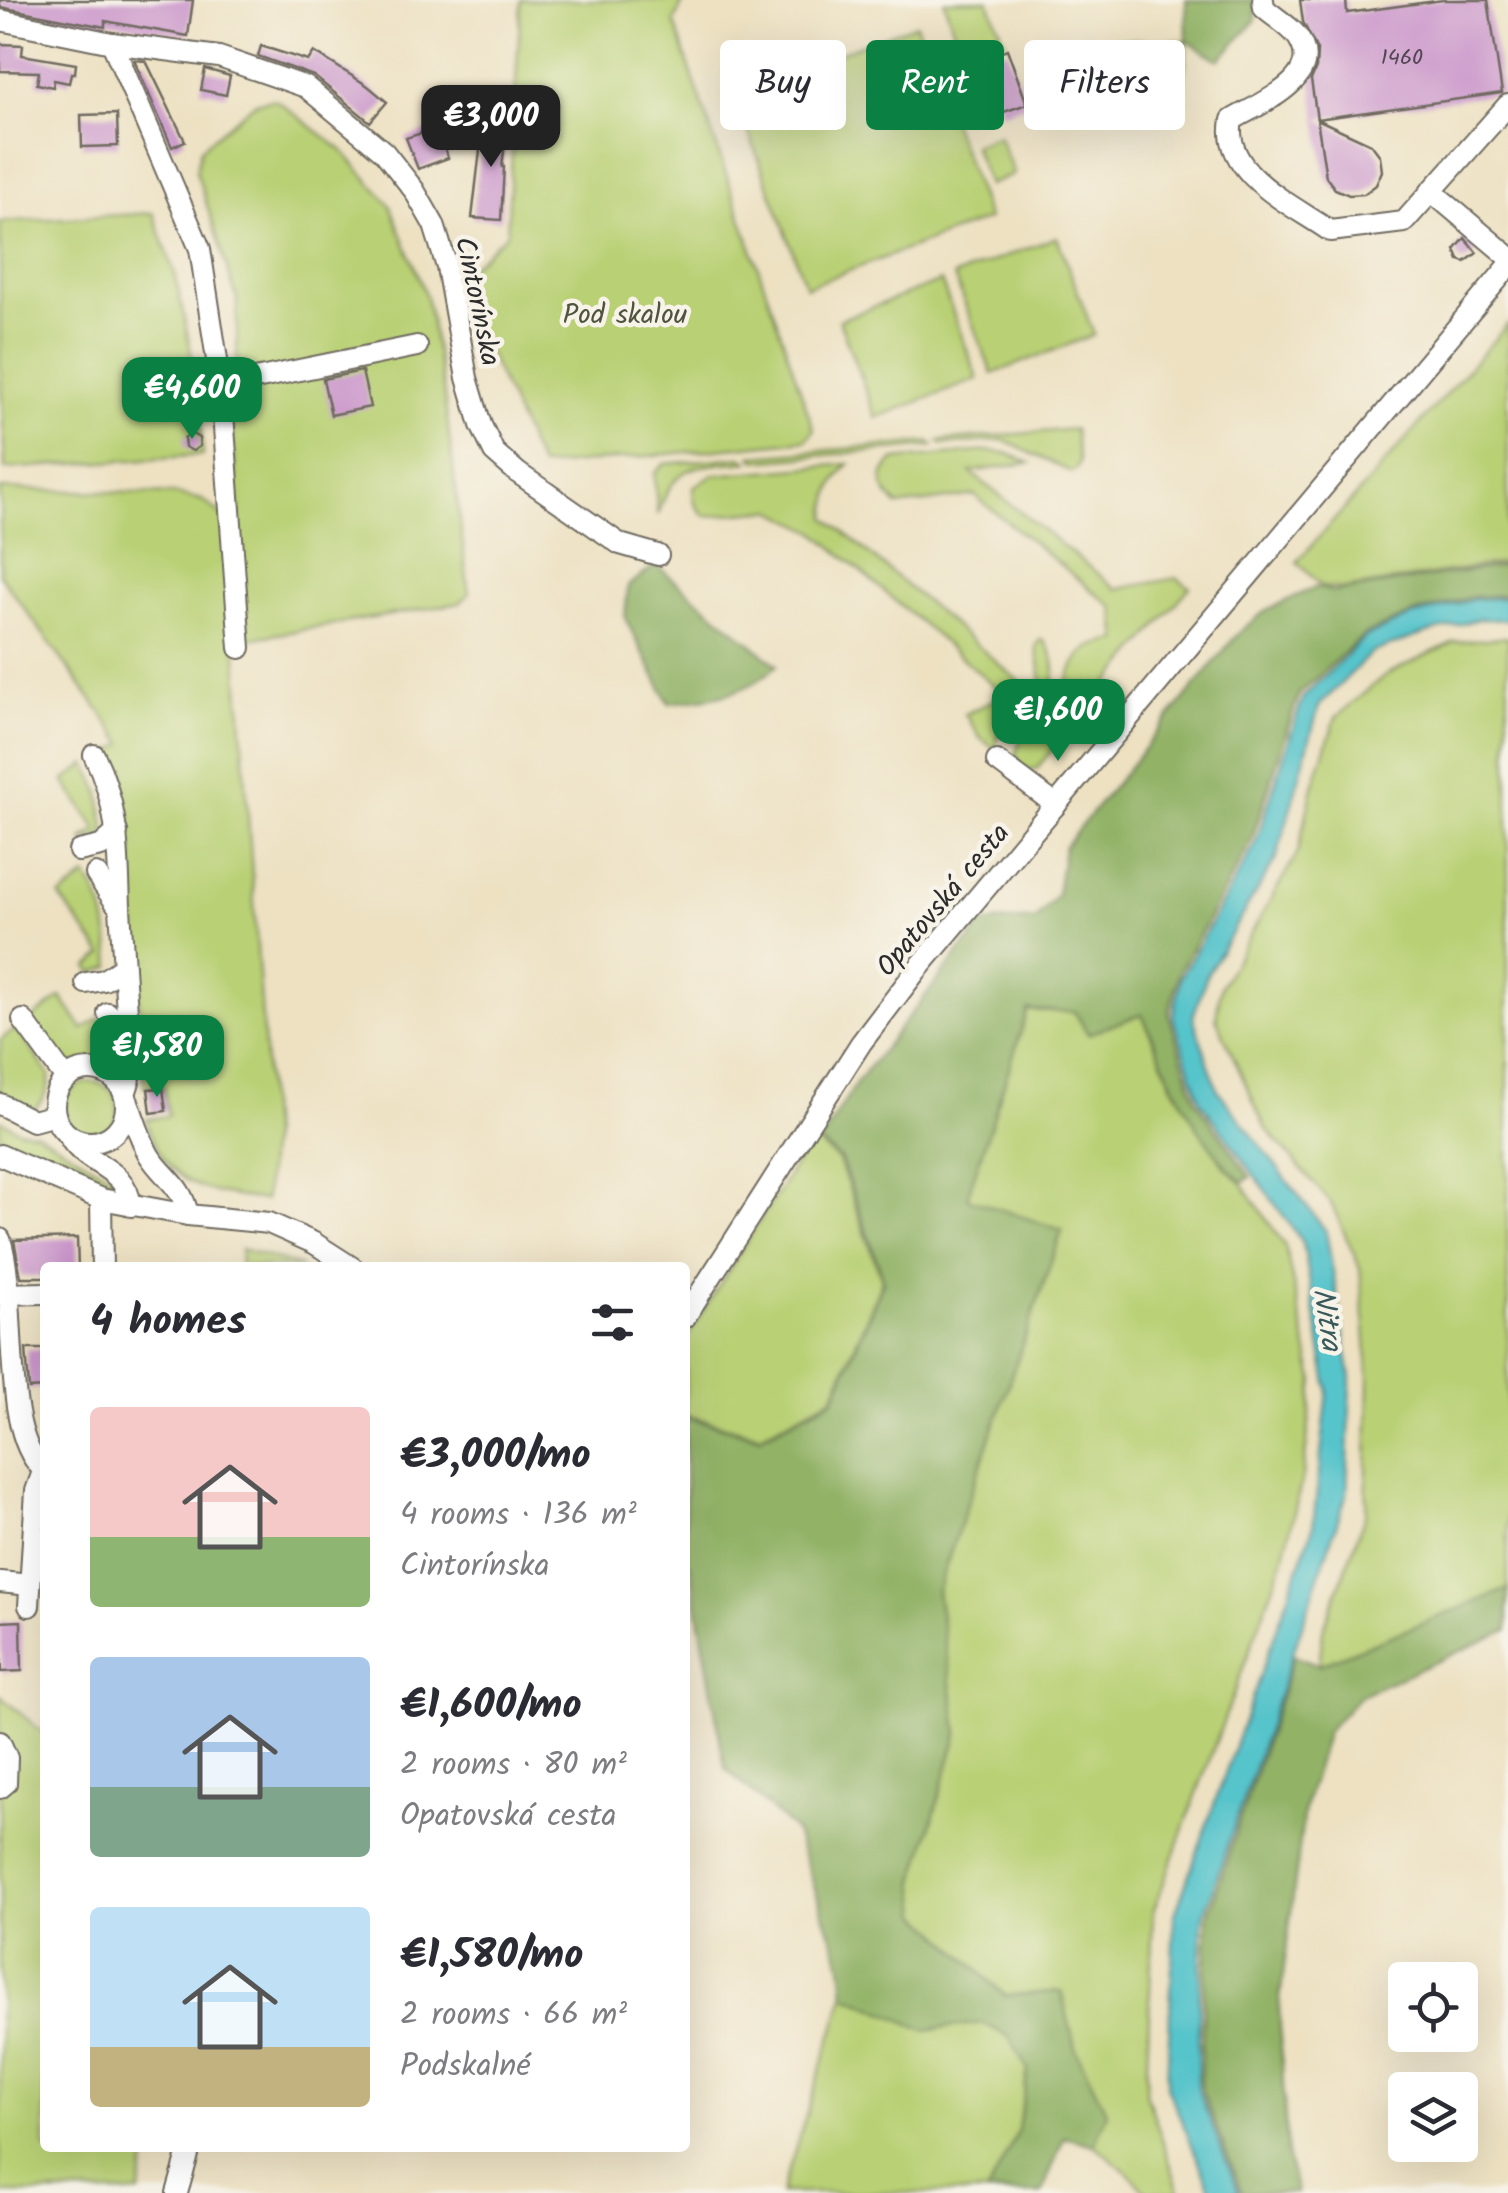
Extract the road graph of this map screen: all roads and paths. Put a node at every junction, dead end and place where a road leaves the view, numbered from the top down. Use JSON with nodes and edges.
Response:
{"nodes":[{"id":1,"x":1263,"y":0,"type":"edge"},
{"id":2,"x":0,"y":20,"type":"edge"},
{"id":3,"x":112,"y":43,"type":"junction"},
{"id":4,"x":1508,"y":105,"type":"edge"},
{"id":5,"x":1431,"y":191,"type":"junction"},
{"id":6,"x":1508,"y":256,"type":"edge"},
{"id":7,"x":1508,"y":267,"type":"edge"},
{"id":8,"x":417,"y":346,"type":"dead end"},
{"id":9,"x":221,"y":386,"type":"junction"},
{"id":10,"x":658,"y":556,"type":"dead end"},
{"id":11,"x":240,"y":648,"type":"dead end"},
{"id":12,"x":94,"y":756,"type":"dead end"},
{"id":13,"x":997,"y":761,"type":"dead end"},
{"id":14,"x":1056,"y":806,"type":"junction"},
{"id":15,"x":117,"y":832,"type":"junction"},
{"id":16,"x":79,"y":850,"type":"dead end"},
{"id":17,"x":96,"y":874,"type":"dead end"},
{"id":18,"x":120,"y":908,"type":"junction"},
{"id":19,"x":124,"y":967,"type":"junction"},
{"id":20,"x":86,"y":983,"type":"dead end"},
{"id":21,"x":108,"y":1013,"type":"dead end"},
{"id":22,"x":23,"y":1020,"type":"dead end"},
{"id":23,"x":130,"y":1042,"type":"junction"},
{"id":24,"x":66,"y":1079,"type":"junction"},
{"id":25,"x":125,"y":1094,"type":"junction"},
{"id":26,"x":0,"y":1104,"type":"edge"},
{"id":27,"x":54,"y":1115,"type":"junction"},
{"id":28,"x":67,"y":1134,"type":"junction"},
{"id":29,"x":0,"y":1155,"type":"edge"},
{"id":30,"x":101,"y":1199,"type":"junction"},
{"id":31,"x":131,"y":1206,"type":"junction"},
{"id":32,"x":188,"y":1215,"type":"junction"},
{"id":33,"x":0,"y":1239,"type":"edge"},
{"id":34,"x":102,"y":1262,"type":"edge"},
{"id":35,"x":344,"y":1262,"type":"edge"},
{"id":36,"x":40,"y":1293,"type":"edge"},
{"id":37,"x":3,"y":1294,"type":"junction"},
{"id":38,"x":690,"y":1309,"type":"edge"},
{"id":39,"x":40,"y":1466,"type":"edge"},
{"id":40,"x":40,"y":1480,"type":"edge"},
{"id":41,"x":0,"y":1582,"type":"edge"},
{"id":42,"x":0,"y":1742,"type":"edge"},
{"id":43,"x":0,"y":1788,"type":"edge"},
{"id":44,"x":189,"y":2152,"type":"edge"},
{"id":45,"x":177,"y":2193,"type":"edge"}],
"edges":[{"from":1,"to":5,"type":"street"},
{"from":2,"to":3,"type":"street","name":"Cintorínska"},
{"from":3,"to":9,"type":"street"},
{"from":3,"to":10,"type":"street","name":"Cintorínska"},
{"from":4,"to":5,"type":"street"},
{"from":5,"to":6,"type":"street"},
{"from":7,"to":14,"type":"street","name":"Opatovská cesta"},
{"from":8,"to":9,"type":"street"},
{"from":9,"to":11,"type":"street"},
{"from":12,"to":15,"type":"street"},
{"from":13,"to":14,"type":"street"},
{"from":14,"to":38,"type":"street","name":"Opatovská cesta"},
{"from":15,"to":16,"type":"street"},
{"from":15,"to":18,"type":"street"},
{"from":17,"to":18,"type":"street"},
{"from":18,"to":19,"type":"street"},
{"from":19,"to":20,"type":"street"},
{"from":19,"to":23,"type":"street"},
{"from":21,"to":23,"type":"street"},
{"from":22,"to":24,"type":"street"},
{"from":23,"to":25,"type":"street"},
{"from":24,"to":25,"type":"street"},
{"from":24,"to":27,"type":"street"},
{"from":25,"to":28,"type":"street"},
{"from":25,"to":32,"type":"street"},
{"from":26,"to":27,"type":"street"},
{"from":27,"to":28,"type":"street"},
{"from":28,"to":31,"type":"street"},
{"from":29,"to":30,"type":"street"},
{"from":30,"to":31,"type":"street"},
{"from":30,"to":34,"type":"street"},
{"from":31,"to":32,"type":"street"},
{"from":32,"to":35,"type":"street"},
{"from":33,"to":37,"type":"street"},
{"from":36,"to":37,"type":"street"},
{"from":37,"to":39,"type":"street"},
{"from":40,"to":41,"type":"street"},
{"from":42,"to":43,"type":"street"},
{"from":44,"to":45,"type":"street"}]}
